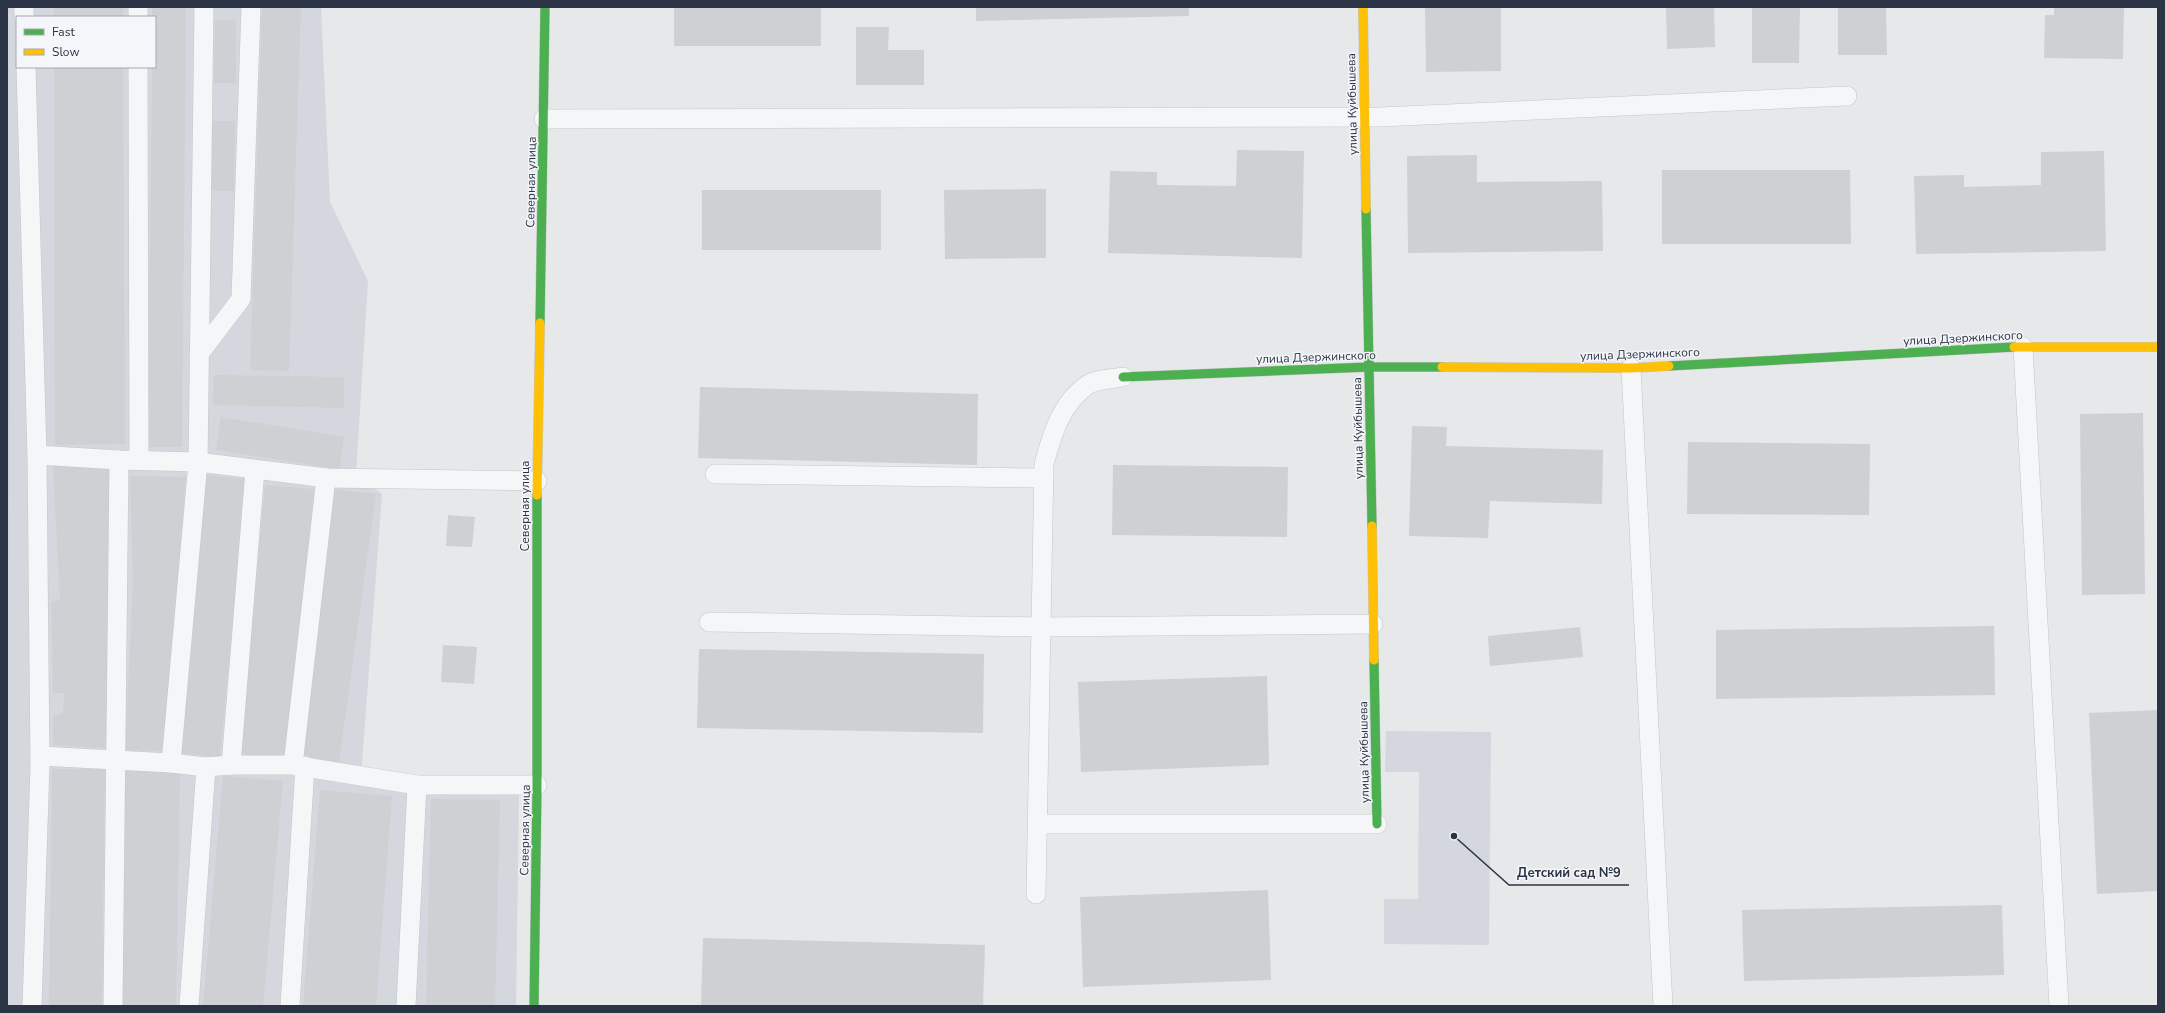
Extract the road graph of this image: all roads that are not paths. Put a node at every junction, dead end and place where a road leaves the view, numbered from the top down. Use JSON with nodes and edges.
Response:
{"nodes":[{"id":1,"x":204,"y":7,"type":"edge"},
{"id":2,"x":251,"y":7,"type":"edge"},
{"id":3,"x":545,"y":7,"type":"edge"},
{"id":4,"x":1363,"y":7,"type":"edge"},
{"id":5,"x":26,"y":68,"type":"edge"},
{"id":6,"x":138,"y":68,"type":"edge"},
{"id":7,"x":1847,"y":96,"type":"dead end"},
{"id":8,"x":1364,"y":117,"type":"junction"},
{"id":9,"x":544,"y":119,"type":"junction"},
{"id":10,"x":2023,"y":347,"type":"junction"},
{"id":11,"x":2158,"y":347,"type":"edge"},
{"id":12,"x":199,"y":354,"type":"junction"},
{"id":13,"x":1369,"y":367,"type":"junction"},
{"id":14,"x":1631,"y":368,"type":"junction"},
{"id":15,"x":1123,"y":376,"type":"joint"},
{"id":16,"x":38,"y":455,"type":"junction"},
{"id":17,"x":119,"y":460,"type":"junction"},
{"id":18,"x":139,"y":460,"type":"junction"},
{"id":19,"x":198,"y":462,"type":"junction"},
{"id":20,"x":255,"y":470,"type":"junction"},
{"id":21,"x":715,"y":474,"type":"dead end"},
{"id":22,"x":326,"y":478,"type":"junction"},
{"id":23,"x":1044,"y":478,"type":"junction"},
{"id":24,"x":537,"y":481,"type":"junction"},
{"id":25,"x":709,"y":622,"type":"dead end"},
{"id":26,"x":1373,"y":624,"type":"junction"},
{"id":27,"x":1042,"y":627,"type":"junction"},
{"id":28,"x":40,"y":756,"type":"junction"},
{"id":29,"x":115,"y":761,"type":"junction"},
{"id":30,"x":171,"y":763,"type":"junction"},
{"id":31,"x":231,"y":765,"type":"junction"},
{"id":32,"x":299,"y":765,"type":"junction"},
{"id":33,"x":206,"y":767,"type":"junction"},
{"id":34,"x":416,"y":785,"type":"junction"},
{"id":35,"x":537,"y":785,"type":"junction"},
{"id":36,"x":1038,"y":824,"type":"junction"},
{"id":37,"x":1377,"y":824,"type":"joint"},
{"id":38,"x":1036,"y":894,"type":"dead end"},
{"id":39,"x":32,"y":1006,"type":"edge"},
{"id":40,"x":113,"y":1006,"type":"edge"},
{"id":41,"x":188,"y":1006,"type":"edge"},
{"id":42,"x":290,"y":1006,"type":"edge"},
{"id":43,"x":406,"y":1006,"type":"edge"},
{"id":44,"x":534,"y":1006,"type":"edge"},
{"id":45,"x":1663,"y":1006,"type":"edge"},
{"id":46,"x":2058,"y":1006,"type":"edge"}],
"edges":[{"from":1,"to":12,"type":"lane"},
{"from":2,"to":12,"type":"lane"},
{"from":3,"to":9,"type":"street","name":"Северная улица"},
{"from":4,"to":8,"type":"street","name":"улица Куйбышева"},
{"from":5,"to":16,"type":"lane"},
{"from":6,"to":18,"type":"lane"},
{"from":7,"to":8,"type":"lane"},
{"from":8,"to":9,"type":"lane"},
{"from":8,"to":13,"type":"street","name":"улица Куйбышева"},
{"from":9,"to":24,"type":"street","name":"Северная улица"},
{"from":10,"to":11,"type":"street","name":"улица Дзержинского"},
{"from":10,"to":14,"type":"street","name":"улица Дзержинского"},
{"from":10,"to":46,"type":"lane"},
{"from":12,"to":19,"type":"lane"},
{"from":13,"to":14,"type":"street","name":"улица Дзержинского"},
{"from":13,"to":15,"type":"street","name":"улица Дзержинского"},
{"from":13,"to":26,"type":"street","name":"улица Куйбышева"},
{"from":14,"to":45,"type":"lane"},
{"from":15,"to":23,"type":"lane"},
{"from":16,"to":17,"type":"lane"},
{"from":16,"to":28,"type":"lane"},
{"from":17,"to":18,"type":"lane"},
{"from":17,"to":29,"type":"lane"},
{"from":18,"to":19,"type":"lane"},
{"from":19,"to":20,"type":"lane"},
{"from":19,"to":30,"type":"lane"},
{"from":20,"to":22,"type":"lane"},
{"from":20,"to":31,"type":"lane"},
{"from":21,"to":23,"type":"lane"},
{"from":22,"to":24,"type":"lane"},
{"from":22,"to":32,"type":"lane"},
{"from":23,"to":27,"type":"lane"},
{"from":24,"to":35,"type":"street","name":"Северная улица"},
{"from":25,"to":27,"type":"lane"},
{"from":26,"to":27,"type":"lane"},
{"from":26,"to":37,"type":"street","name":"улица Куйбышева"},
{"from":27,"to":36,"type":"lane"},
{"from":28,"to":29,"type":"lane"},
{"from":28,"to":39,"type":"lane"},
{"from":29,"to":30,"type":"lane"},
{"from":29,"to":40,"type":"lane"},
{"from":30,"to":33,"type":"lane"},
{"from":31,"to":32,"type":"lane"},
{"from":31,"to":33,"type":"lane"},
{"from":32,"to":34,"type":"lane"},
{"from":32,"to":42,"type":"lane"},
{"from":33,"to":41,"type":"lane"},
{"from":34,"to":35,"type":"lane"},
{"from":34,"to":43,"type":"lane"},
{"from":35,"to":44,"type":"street","name":"Северная улица"},
{"from":36,"to":37,"type":"lane"},
{"from":36,"to":38,"type":"lane"}]}
